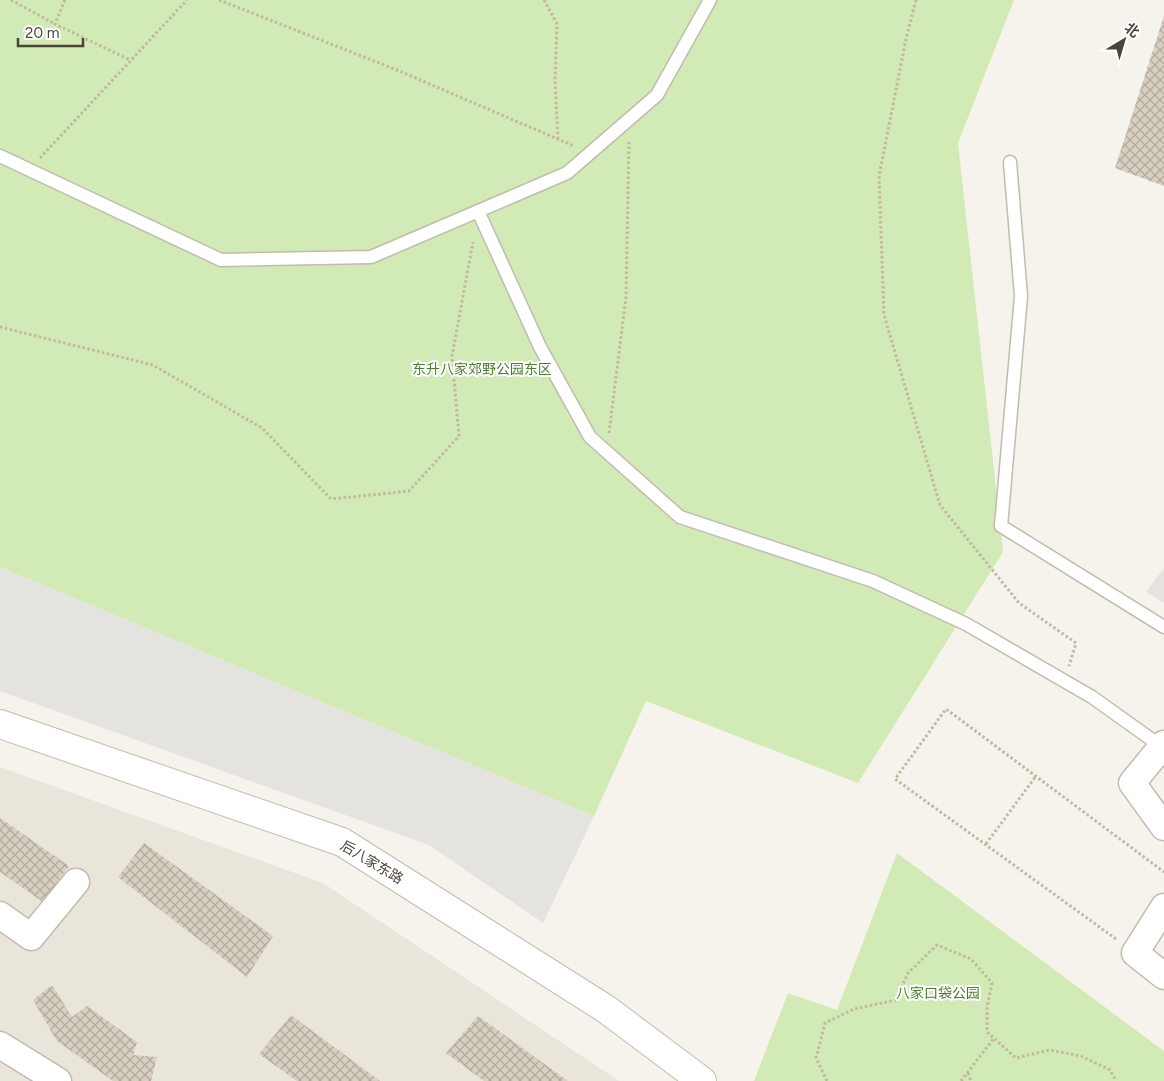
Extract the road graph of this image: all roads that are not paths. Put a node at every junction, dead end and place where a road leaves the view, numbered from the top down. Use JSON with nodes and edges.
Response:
{"nodes":[{"id":1,"x":710,"y":0,"type":"edge"},
{"id":2,"x":0,"y":156,"type":"edge"},
{"id":3,"x":1010,"y":162,"type":"dead end"},
{"id":4,"x":478,"y":211,"type":"junction"},
{"id":5,"x":1164,"y":627,"type":"edge"},
{"id":6,"x":0,"y":724,"type":"edge"},
{"id":7,"x":1163,"y":746,"type":"edge"},
{"id":8,"x":1164,"y":828,"type":"edge"},
{"id":9,"x":76,"y":882,"type":"dead end"},
{"id":10,"x":1164,"y":907,"type":"edge"},
{"id":11,"x":0,"y":915,"type":"edge"},
{"id":12,"x":1164,"y":976,"type":"edge"},
{"id":13,"x":0,"y":1045,"type":"edge"},
{"id":14,"x":58,"y":1081,"type":"edge"},
{"id":15,"x":702,"y":1081,"type":"edge"}],
"edges":[{"from":1,"to":4,"type":"lane"},
{"from":2,"to":4,"type":"lane"},
{"from":3,"to":5,"type":"lane"},
{"from":4,"to":7,"type":"lane"},
{"from":6,"to":15,"type":"street","name":"后八家东路"},
{"from":7,"to":8,"type":"street"},
{"from":9,"to":11,"type":"street"},
{"from":10,"to":12,"type":"street"},
{"from":13,"to":14,"type":"street"}]}
